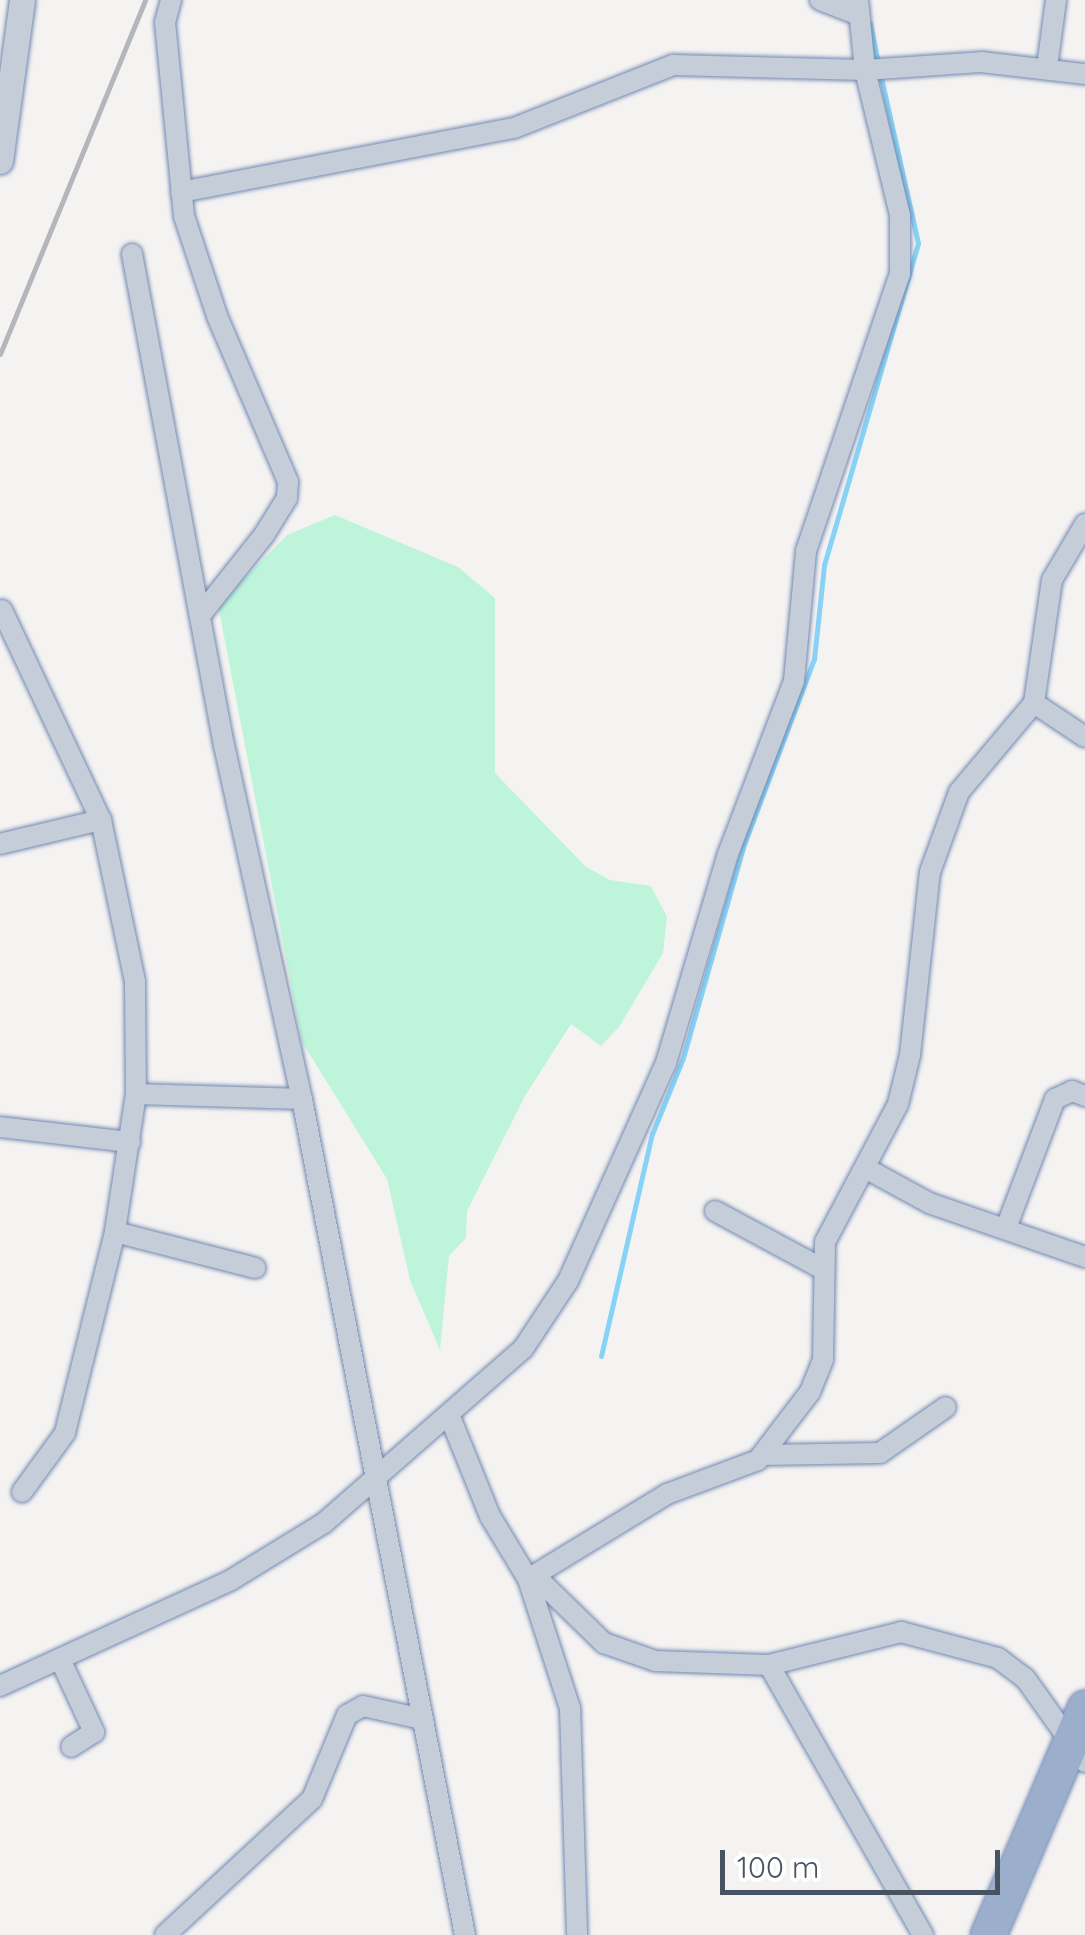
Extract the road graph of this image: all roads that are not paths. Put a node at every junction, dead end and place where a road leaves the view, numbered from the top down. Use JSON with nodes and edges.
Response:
{"nodes":[{"id":1,"x":22,"y":0,"type":"edge"},
{"id":2,"x":170,"y":0,"type":"edge"},
{"id":3,"x":820,"y":0,"type":"edge"},
{"id":4,"x":1056,"y":0,"type":"edge"},
{"id":5,"x":859,"y":7,"type":"edge"},
{"id":6,"x":1046,"y":67,"type":"junction"},
{"id":7,"x":865,"y":70,"type":"junction"},
{"id":8,"x":1085,"y":74,"type":"edge"},
{"id":9,"x":0,"y":161,"type":"edge"},
{"id":10,"x":181,"y":192,"type":"junction"},
{"id":11,"x":132,"y":254,"type":"dead end"},
{"id":12,"x":1085,"y":524,"type":"edge"},
{"id":13,"x":2,"y":610,"type":"dead end"},
{"id":14,"x":203,"y":612,"type":"junction"},
{"id":15,"x":1034,"y":703,"type":"junction"},
{"id":16,"x":1085,"y":737,"type":"edge"},
{"id":17,"x":100,"y":820,"type":"junction"},
{"id":18,"x":0,"y":844,"type":"edge"},
{"id":19,"x":136,"y":1094,"type":"junction"},
{"id":20,"x":1085,"y":1096,"type":"edge"},
{"id":21,"x":302,"y":1099,"type":"junction"},
{"id":22,"x":0,"y":1127,"type":"edge"},
{"id":23,"x":130,"y":1142,"type":"junction"},
{"id":24,"x":867,"y":1169,"type":"junction"},
{"id":25,"x":714,"y":1211,"type":"dead end"},
{"id":26,"x":1006,"y":1228,"type":"junction"},
{"id":27,"x":115,"y":1232,"type":"junction"},
{"id":28,"x":1085,"y":1257,"type":"edge"},
{"id":29,"x":255,"y":1268,"type":"dead end"},
{"id":30,"x":821,"y":1268,"type":"junction"},
{"id":31,"x":946,"y":1407,"type":"dead end"},
{"id":32,"x":450,"y":1417,"type":"junction"},
{"id":33,"x":762,"y":1455,"type":"junction"},
{"id":34,"x":377,"y":1481,"type":"junction"},
{"id":35,"x":22,"y":1492,"type":"dead end"},
{"id":36,"x":531,"y":1577,"type":"junction"},
{"id":37,"x":60,"y":1659,"type":"junction"},
{"id":38,"x":768,"y":1665,"type":"junction"},
{"id":39,"x":0,"y":1686,"type":"edge"},
{"id":40,"x":1085,"y":1708,"type":"edge"},
{"id":41,"x":422,"y":1719,"type":"junction"},
{"id":42,"x":71,"y":1746,"type":"dead end"},
{"id":43,"x":1078,"y":1751,"type":"edge"},
{"id":44,"x":164,"y":1935,"type":"edge"},
{"id":45,"x":465,"y":1935,"type":"edge"},
{"id":46,"x":577,"y":1935,"type":"edge"},
{"id":47,"x":923,"y":1935,"type":"edge"},
{"id":48,"x":988,"y":1935,"type":"edge"}],
"edges":[{"from":1,"to":9,"type":"street"},
{"from":2,"to":10,"type":"street"},
{"from":3,"to":5,"type":"street"},
{"from":4,"to":6,"type":"street"},
{"from":5,"to":7,"type":"street"},
{"from":6,"to":7,"type":"street"},
{"from":6,"to":8,"type":"street"},
{"from":7,"to":10,"type":"street"},
{"from":7,"to":32,"type":"street"},
{"from":10,"to":14,"type":"street"},
{"from":11,"to":14,"type":"street"},
{"from":12,"to":15,"type":"street"},
{"from":13,"to":17,"type":"street"},
{"from":14,"to":21,"type":"street"},
{"from":15,"to":16,"type":"street"},
{"from":15,"to":24,"type":"street"},
{"from":17,"to":18,"type":"street"},
{"from":17,"to":19,"type":"street"},
{"from":19,"to":21,"type":"street"},
{"from":19,"to":23,"type":"street"},
{"from":20,"to":26,"type":"street"},
{"from":21,"to":34,"type":"street"},
{"from":22,"to":23,"type":"street"},
{"from":23,"to":27,"type":"street"},
{"from":24,"to":26,"type":"street"},
{"from":24,"to":30,"type":"street"},
{"from":25,"to":30,"type":"street"},
{"from":26,"to":28,"type":"street"},
{"from":27,"to":29,"type":"street"},
{"from":27,"to":35,"type":"street"},
{"from":30,"to":33,"type":"street"},
{"from":31,"to":33,"type":"street"},
{"from":32,"to":34,"type":"street"},
{"from":32,"to":36,"type":"street"},
{"from":33,"to":36,"type":"street"},
{"from":34,"to":37,"type":"street"},
{"from":34,"to":41,"type":"street"},
{"from":36,"to":38,"type":"street"},
{"from":36,"to":46,"type":"street"},
{"from":37,"to":39,"type":"street"},
{"from":37,"to":42,"type":"street"},
{"from":38,"to":43,"type":"street"},
{"from":38,"to":47,"type":"street"},
{"from":40,"to":43,"type":"highway"},
{"from":41,"to":44,"type":"street"},
{"from":41,"to":45,"type":"street"},
{"from":43,"to":48,"type":"highway"}]}
